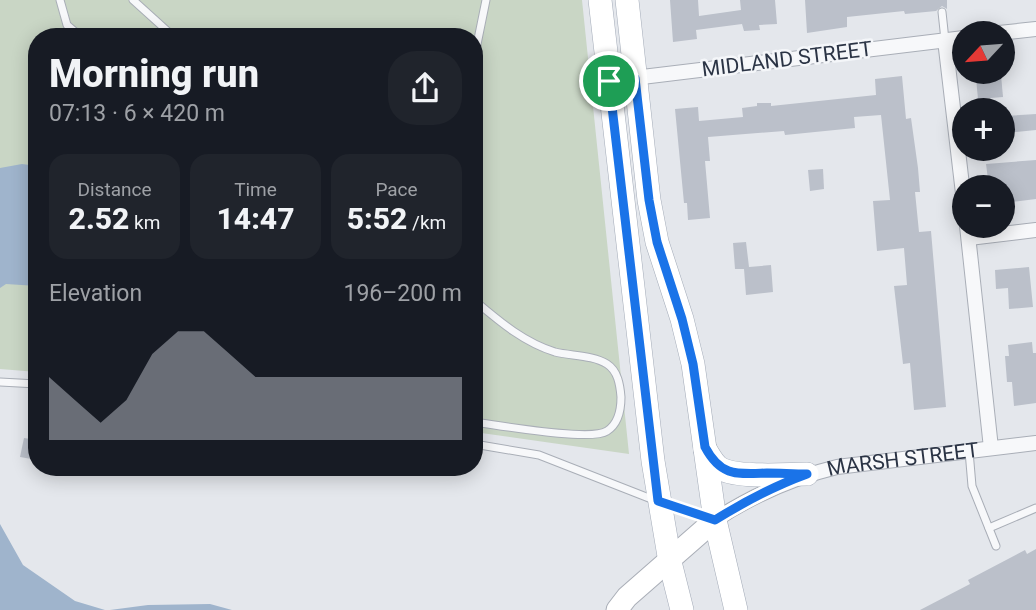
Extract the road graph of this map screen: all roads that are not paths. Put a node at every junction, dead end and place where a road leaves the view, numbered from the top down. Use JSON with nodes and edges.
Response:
{"nodes":[{"id":1,"x":60,"y":0,"type":"edge"},
{"id":2,"x":133,"y":0,"type":"edge"},
{"id":3,"x":486,"y":0,"type":"edge"},
{"id":4,"x":600,"y":0,"type":"edge"},
{"id":5,"x":627,"y":0,"type":"edge"},
{"id":6,"x":942,"y":12,"type":"dead end"},
{"id":7,"x":70,"y":28,"type":"edge"},
{"id":8,"x":164,"y":28,"type":"edge"},
{"id":9,"x":480,"y":28,"type":"edge"},
{"id":10,"x":1036,"y":29,"type":"edge"},
{"id":11,"x":1015,"y":31,"type":"edge"},
{"id":12,"x":952,"y":39,"type":"edge"},
{"id":13,"x":945,"y":40,"type":"junction"},
{"id":14,"x":635,"y":78,"type":"junction"},
{"id":15,"x":609,"y":81,"type":"junction"},
{"id":16,"x":961,"y":175,"type":"edge"},
{"id":17,"x":1036,"y":230,"type":"edge"},
{"id":18,"x":1015,"y":231,"type":"edge"},
{"id":19,"x":969,"y":238,"type":"edge"},
{"id":20,"x":483,"y":308,"type":"edge"},
{"id":21,"x":0,"y":382,"type":"edge"},
{"id":22,"x":28,"y":384,"type":"edge"},
{"id":23,"x":483,"y":423,"type":"edge"},
{"id":24,"x":1036,"y":443,"type":"edge"},
{"id":25,"x":483,"y":446,"type":"edge"},
{"id":26,"x":705,"y":447,"type":"junction"},
{"id":27,"x":991,"y":448,"type":"junction"},
{"id":28,"x":969,"y":451,"type":"junction"},
{"id":29,"x":807,"y":474,"type":"junction"},
{"id":30,"x":658,"y":501,"type":"junction"},
{"id":31,"x":1036,"y":508,"type":"edge"},
{"id":32,"x":715,"y":520,"type":"junction"},
{"id":33,"x":989,"y":528,"type":"junction"},
{"id":34,"x":996,"y":546,"type":"dead end"},
{"id":35,"x":670,"y":562,"type":"junction"},
{"id":36,"x":617,"y":610,"type":"edge"},
{"id":37,"x":682,"y":610,"type":"edge"},
{"id":38,"x":736,"y":610,"type":"edge"}],
"edges":[{"from":1,"to":7,"type":"lane"},
{"from":2,"to":8,"type":"lane"},
{"from":3,"to":9,"type":"lane"},
{"from":4,"to":15,"type":"main road"},
{"from":5,"to":14,"type":"main road"},
{"from":6,"to":13,"type":"lane"},
{"from":10,"to":11,"type":"street"},
{"from":12,"to":13,"type":"street","name":"MIDLAND STREET"},
{"from":13,"to":14,"type":"street","name":"MIDLAND STREET"},
{"from":13,"to":16,"type":"street"},
{"from":14,"to":15,"type":"street","name":"MIDLAND STREET"},
{"from":14,"to":26,"type":"main road"},
{"from":15,"to":30,"type":"main road"},
{"from":17,"to":18,"type":"street"},
{"from":19,"to":27,"type":"street"},
{"from":20,"to":23,"type":"lane"},
{"from":21,"to":22,"type":"lane"},
{"from":24,"to":27,"type":"street","name":"MARSH STREET"},
{"from":25,"to":30,"type":"lane"},
{"from":26,"to":29,"type":"main road"},
{"from":26,"to":32,"type":"main road"},
{"from":27,"to":28,"type":"street","name":"MARSH STREET"},
{"from":28,"to":29,"type":"street","name":"MARSH STREET"},
{"from":28,"to":33,"type":"lane"},
{"from":29,"to":32,"type":"street","name":"MARSH STREET"},
{"from":30,"to":32,"type":"lane"},
{"from":30,"to":35,"type":"main road"},
{"from":31,"to":33,"type":"lane"},
{"from":32,"to":35,"type":"street","name":"MARSH STREET"},
{"from":32,"to":38,"type":"main road"},
{"from":33,"to":34,"type":"lane"},
{"from":35,"to":36,"type":"street","name":"MARSH STREET"},
{"from":35,"to":37,"type":"main road"}]}
